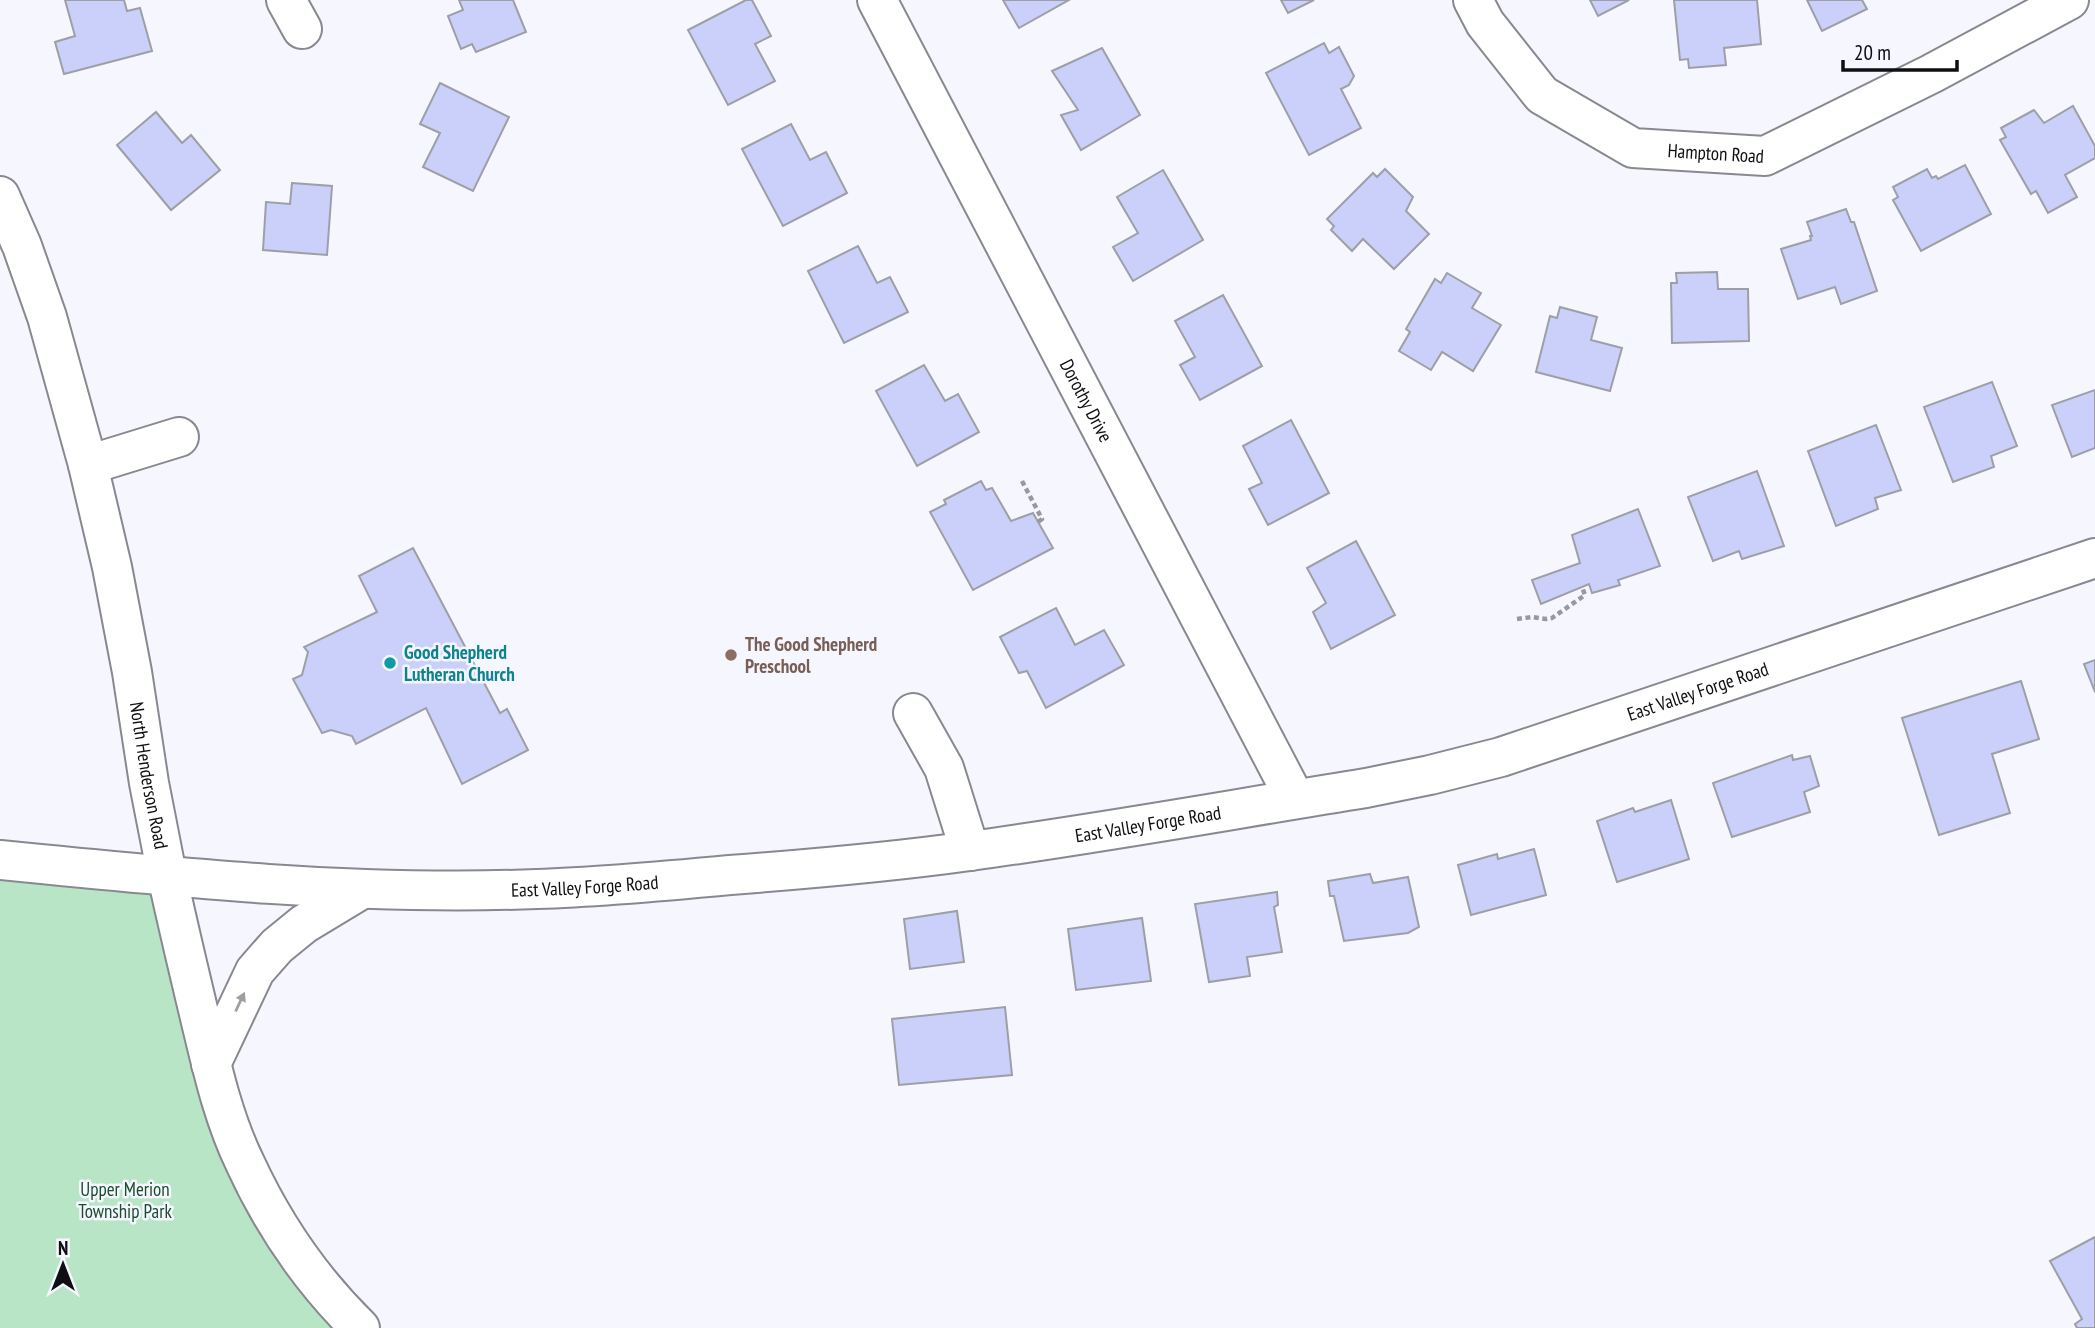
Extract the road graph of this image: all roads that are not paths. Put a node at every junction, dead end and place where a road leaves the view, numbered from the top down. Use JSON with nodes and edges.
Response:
{"nodes":[{"id":1,"x":877,"y":0,"type":"edge"},
{"id":2,"x":1473,"y":0,"type":"edge"},
{"id":3,"x":2069,"y":0,"type":"edge"},
{"id":4,"x":0,"y":196,"type":"edge"},
{"id":5,"x":179,"y":437,"type":"dead end"},
{"id":6,"x":88,"y":465,"type":"junction"},
{"id":7,"x":2095,"y":558,"type":"edge"},
{"id":8,"x":913,"y":713,"type":"dead end"},
{"id":9,"x":1295,"y":799,"type":"junction"},
{"id":10,"x":970,"y":851,"type":"junction"},
{"id":11,"x":0,"y":860,"type":"edge"},
{"id":12,"x":167,"y":876,"type":"junction"},
{"id":13,"x":362,"y":889,"type":"junction"},
{"id":14,"x":211,"y":1064,"type":"junction"},
{"id":15,"x":360,"y":1328,"type":"edge"}],
"edges":[{"from":1,"to":9,"type":"main road","name":"Dorothy Drive"},
{"from":2,"to":3,"type":"main road","name":"Hampton Road"},
{"from":4,"to":6,"type":"main road","name":"North Henderson Road"},
{"from":5,"to":6,"type":"main road"},
{"from":6,"to":12,"type":"main road","name":"North Henderson Road"},
{"from":7,"to":9,"type":"main road","name":"East Valley Forge Road"},
{"from":8,"to":10,"type":"main road"},
{"from":9,"to":10,"type":"main road","name":"East Valley Forge Road"},
{"from":10,"to":13,"type":"main road","name":"East Valley Forge Road"},
{"from":11,"to":12,"type":"main road","name":"East Valley Forge Road"},
{"from":12,"to":13,"type":"main road","name":"East Valley Forge Road"},
{"from":12,"to":14,"type":"main road","name":"North Henderson Road"},
{"from":14,"to":13,"type":"main road","one_way":true},
{"from":14,"to":15,"type":"main road","name":"North Henderson Road"}]}
